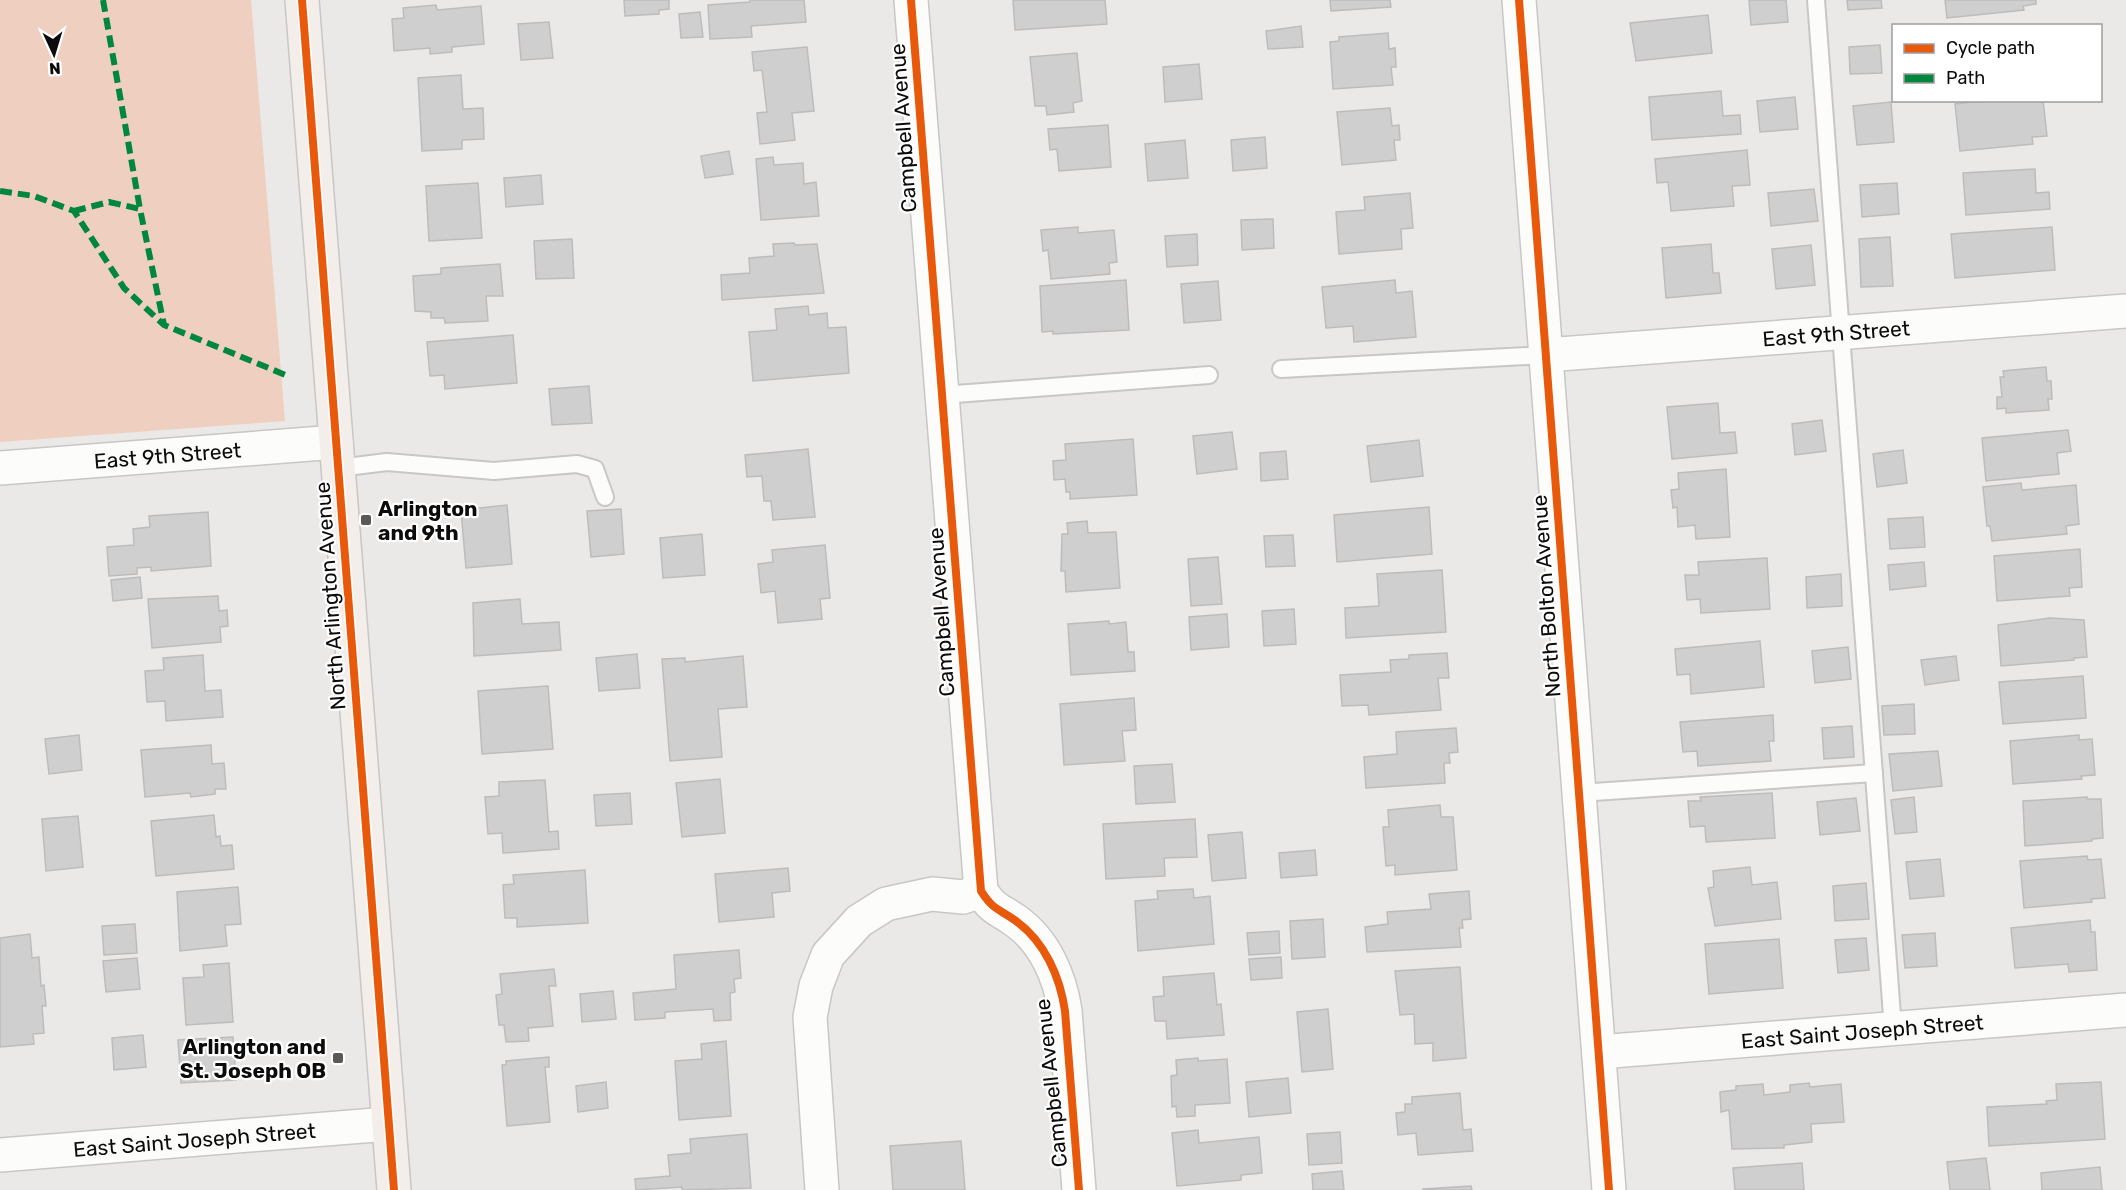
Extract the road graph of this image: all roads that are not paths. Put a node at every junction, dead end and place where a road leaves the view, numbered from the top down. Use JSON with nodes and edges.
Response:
{"nodes":[{"id":1,"x":302,"y":0,"type":"edge"},
{"id":2,"x":911,"y":0,"type":"edge"},
{"id":3,"x":1519,"y":0,"type":"edge"},
{"id":4,"x":1816,"y":0,"type":"edge"},
{"id":5,"x":2126,"y":311,"type":"edge"},
{"id":6,"x":1841,"y":333,"type":"junction"},
{"id":7,"x":1546,"y":356,"type":"junction"},
{"id":8,"x":1281,"y":369,"type":"dead end"},
{"id":9,"x":1209,"y":375,"type":"dead end"},
{"id":10,"x":942,"y":395,"type":"junction"},
{"id":11,"x":337,"y":455,"type":"junction"},
{"id":12,"x":0,"y":468,"type":"edge"},
{"id":13,"x":604,"y":497,"type":"dead end"},
{"id":14,"x":1874,"y":773,"type":"junction"},
{"id":15,"x":1579,"y":793,"type":"junction"},
{"id":16,"x":981,"y":891,"type":"junction"},
{"id":17,"x":2126,"y":1010,"type":"edge"},
{"id":18,"x":1893,"y":1029,"type":"junction"},
{"id":19,"x":1599,"y":1052,"type":"junction"},
{"id":20,"x":388,"y":1124,"type":"junction"},
{"id":21,"x":0,"y":1155,"type":"edge"},
{"id":22,"x":394,"y":1190,"type":"edge"},
{"id":23,"x":822,"y":1190,"type":"edge"},
{"id":24,"x":1079,"y":1190,"type":"edge"},
{"id":25,"x":1609,"y":1190,"type":"edge"}],
"edges":[{"from":1,"to":11,"type":"main road","name":"North Arlington Avenue"},
{"from":2,"to":10,"type":"street","name":"Campbell Avenue"},
{"from":3,"to":7,"type":"street","name":"North Bolton Avenue"},
{"from":4,"to":6,"type":"lane"},
{"from":5,"to":6,"type":"street","name":"East 9th Street"},
{"from":6,"to":7,"type":"street","name":"East 9th Street"},
{"from":6,"to":14,"type":"lane"},
{"from":7,"to":8,"type":"lane"},
{"from":7,"to":15,"type":"street","name":"North Bolton Avenue"},
{"from":9,"to":10,"type":"lane"},
{"from":10,"to":16,"type":"street","name":"Campbell Avenue"},
{"from":11,"to":12,"type":"street","name":"East 9th Street"},
{"from":11,"to":13,"type":"lane"},
{"from":11,"to":20,"type":"main road","name":"North Arlington Avenue"},
{"from":14,"to":15,"type":"lane"},
{"from":14,"to":18,"type":"lane"},
{"from":15,"to":19,"type":"street","name":"North Bolton Avenue"},
{"from":16,"to":23,"type":"street"},
{"from":16,"to":24,"type":"street","name":"Campbell Avenue"},
{"from":17,"to":18,"type":"street","name":"East Saint Joseph Street"},
{"from":18,"to":19,"type":"street","name":"East Saint Joseph Street"},
{"from":19,"to":25,"type":"street","name":"North Bolton Avenue"},
{"from":20,"to":21,"type":"street","name":"East Saint Joseph Street"},
{"from":20,"to":22,"type":"main road","name":"North Arlington Avenue"}]}
